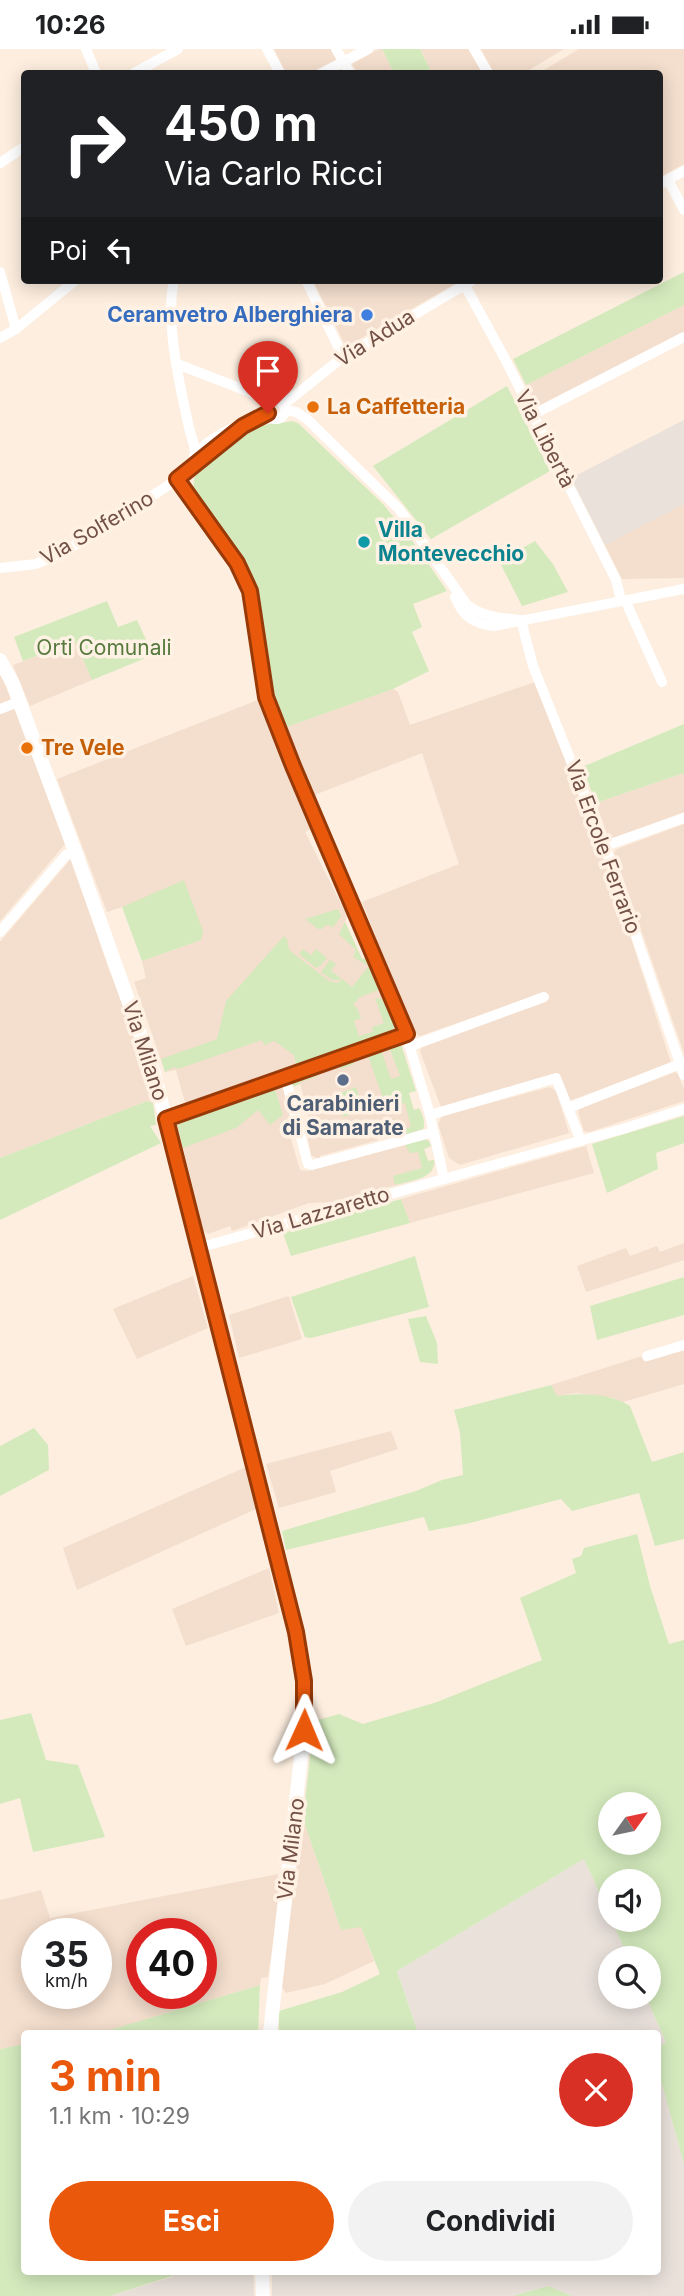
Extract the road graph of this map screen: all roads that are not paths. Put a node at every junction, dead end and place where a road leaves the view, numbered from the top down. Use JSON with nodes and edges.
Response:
{"nodes":[{"id":1,"x":86,"y":49,"type":"edge"},
{"id":2,"x":178,"y":49,"type":"edge"},
{"id":3,"x":267,"y":49,"type":"edge"},
{"id":4,"x":336,"y":49,"type":"edge"},
{"id":5,"x":368,"y":49,"type":"edge"},
{"id":6,"x":474,"y":49,"type":"edge"},
{"id":7,"x":344,"y":62,"type":"junction"},
{"id":8,"x":95,"y":70,"type":"edge"},
{"id":9,"x":140,"y":70,"type":"edge"},
{"id":10,"x":278,"y":70,"type":"edge"},
{"id":11,"x":328,"y":70,"type":"edge"},
{"id":12,"x":348,"y":70,"type":"edge"},
{"id":13,"x":486,"y":70,"type":"edge"},
{"id":14,"x":21,"y":149,"type":"edge"},
{"id":15,"x":0,"y":163,"type":"edge"},
{"id":16,"x":684,"y":171,"type":"edge"},
{"id":17,"x":664,"y":182,"type":"edge"},
{"id":18,"x":684,"y":210,"type":"edge"},
{"id":19,"x":0,"y":272,"type":"edge"},
{"id":20,"x":71,"y":284,"type":"edge"},
{"id":21,"x":174,"y":284,"type":"edge"},
{"id":22,"x":308,"y":284,"type":"edge"},
{"id":23,"x":461,"y":284,"type":"edge"},
{"id":24,"x":467,"y":284,"type":"edge"},
{"id":25,"x":16,"y":329,"type":"junction"},
{"id":26,"x":684,"y":337,"type":"edge"},
{"id":27,"x":0,"y":338,"type":"edge"},
{"id":28,"x":344,"y":357,"type":"junction"},
{"id":29,"x":177,"y":364,"type":"junction"},
{"id":30,"x":269,"y":408,"type":"junction"},
{"id":31,"x":284,"y":408,"type":"junction"},
{"id":32,"x":532,"y":415,"type":"junction"},
{"id":33,"x":188,"y":426,"type":"junction"},
{"id":34,"x":243,"y":426,"type":"junction"},
{"id":35,"x":209,"y":441,"type":"junction"},
{"id":36,"x":221,"y":445,"type":"junction"},
{"id":37,"x":195,"y":455,"type":"junction"},
{"id":38,"x":186,"y":470,"type":"junction"},
{"id":39,"x":177,"y":479,"type":"junction"},
{"id":40,"x":0,"y":568,"type":"edge"},
{"id":41,"x":684,"y":589,"type":"edge"},
{"id":42,"x":623,"y":600,"type":"junction"},
{"id":43,"x":521,"y":620,"type":"junction"},
{"id":44,"x":0,"y":660,"type":"edge"},
{"id":45,"x":662,"y":682,"type":"dead end"},
{"id":46,"x":18,"y":702,"type":"junction"},
{"id":47,"x":0,"y":709,"type":"edge"},
{"id":48,"x":684,"y":818,"type":"edge"},
{"id":49,"x":605,"y":846,"type":"junction"},
{"id":50,"x":75,"y":851,"type":"junction"},
{"id":51,"x":0,"y":932,"type":"edge"},
{"id":52,"x":544,"y":997,"type":"dead end"},
{"id":53,"x":407,"y":1034,"type":"junction"},
{"id":54,"x":411,"y":1046,"type":"junction"},
{"id":55,"x":682,"y":1070,"type":"edge"},
{"id":56,"x":285,"y":1076,"type":"junction"},
{"id":57,"x":568,"y":1108,"type":"junction"},
{"id":58,"x":684,"y":1109,"type":"edge"},
{"id":59,"x":430,"y":1115,"type":"junction"},
{"id":60,"x":166,"y":1119,"type":"junction"},
{"id":61,"x":434,"y":1132,"type":"junction"},
{"id":62,"x":581,"y":1141,"type":"junction"},
{"id":63,"x":444,"y":1179,"type":"junction"},
{"id":64,"x":198,"y":1248,"type":"junction"},
{"id":65,"x":684,"y":1345,"type":"edge"},
{"id":66,"x":647,"y":1356,"type":"dead end"},
{"id":67,"x":270,"y":2030,"type":"edge"},
{"id":68,"x":262,"y":2275,"type":"edge"},
{"id":69,"x":263,"y":2296,"type":"edge"}],
"edges":[{"from":1,"to":8,"type":"street"},
{"from":2,"to":9,"type":"street"},
{"from":3,"to":10,"type":"street"},
{"from":4,"to":7,"type":"street"},
{"from":5,"to":7,"type":"street"},
{"from":6,"to":13,"type":"street"},
{"from":7,"to":11,"type":"street"},
{"from":7,"to":12,"type":"street"},
{"from":14,"to":15,"type":"street"},
{"from":16,"to":17,"type":"street"},
{"from":17,"to":18,"type":"street"},
{"from":19,"to":25,"type":"street"},
{"from":20,"to":25,"type":"street"},
{"from":21,"to":29,"type":"street"},
{"from":22,"to":28,"type":"street"},
{"from":23,"to":28,"type":"street","name":"Via Adua"},
{"from":24,"to":32,"type":"street","name":"Via Libertà"},
{"from":25,"to":27,"type":"street"},
{"from":26,"to":32,"type":"street"},
{"from":28,"to":31,"type":"street","name":"Via Adua"},
{"from":29,"to":30,"type":"street"},
{"from":29,"to":33,"type":"street"},
{"from":30,"to":31,"type":"street"},
{"from":30,"to":34,"type":"street","name":"Via Solferino"},
{"from":31,"to":43,"type":"street"},
{"from":32,"to":42,"type":"street","name":"Via Libertà"},
{"from":33,"to":35,"type":"street"},
{"from":33,"to":37,"type":"street"},
{"from":34,"to":35,"type":"street","name":"Via Solferino"},
{"from":34,"to":36,"type":"street","name":"Via Solferino"},
{"from":35,"to":36,"type":"street"},
{"from":35,"to":37,"type":"street","name":"Via Solferino"},
{"from":36,"to":38,"type":"street","name":"Via Solferino"},
{"from":37,"to":38,"type":"street","name":"Via Solferino"},
{"from":38,"to":39,"type":"street","name":"Via Solferino"},
{"from":39,"to":40,"type":"street","name":"Via Solferino"},
{"from":39,"to":53,"type":"street"},
{"from":41,"to":42,"type":"street"},
{"from":42,"to":43,"type":"street"},
{"from":42,"to":45,"type":"street","name":"Via Libertà"},
{"from":43,"to":49,"type":"street","name":"Via Ercole Ferrario"},
{"from":44,"to":46,"type":"street","name":"Via Milano"},
{"from":46,"to":47,"type":"street"},
{"from":46,"to":50,"type":"street","name":"Via Milano"},
{"from":48,"to":49,"type":"street"},
{"from":49,"to":55,"type":"street","name":"Via Ercole Ferrario"},
{"from":50,"to":51,"type":"street"},
{"from":50,"to":60,"type":"street","name":"Via Milano"},
{"from":52,"to":54,"type":"street"},
{"from":53,"to":54,"type":"street"},
{"from":53,"to":56,"type":"street"},
{"from":54,"to":59,"type":"street"},
{"from":55,"to":57,"type":"street"},
{"from":56,"to":60,"type":"street"},
{"from":56,"to":61,"type":"street"},
{"from":57,"to":59,"type":"street"},
{"from":57,"to":62,"type":"street"},
{"from":58,"to":62,"type":"street","name":"Via Lazzaretto"},
{"from":59,"to":61,"type":"street"},
{"from":60,"to":64,"type":"street","name":"Via Milano"},
{"from":61,"to":63,"type":"street"},
{"from":62,"to":63,"type":"street","name":"Via Lazzaretto"},
{"from":63,"to":64,"type":"street","name":"Via Lazzaretto"},
{"from":64,"to":67,"type":"street","name":"Via Milano"},
{"from":65,"to":66,"type":"street"},
{"from":68,"to":69,"type":"street"}]}
